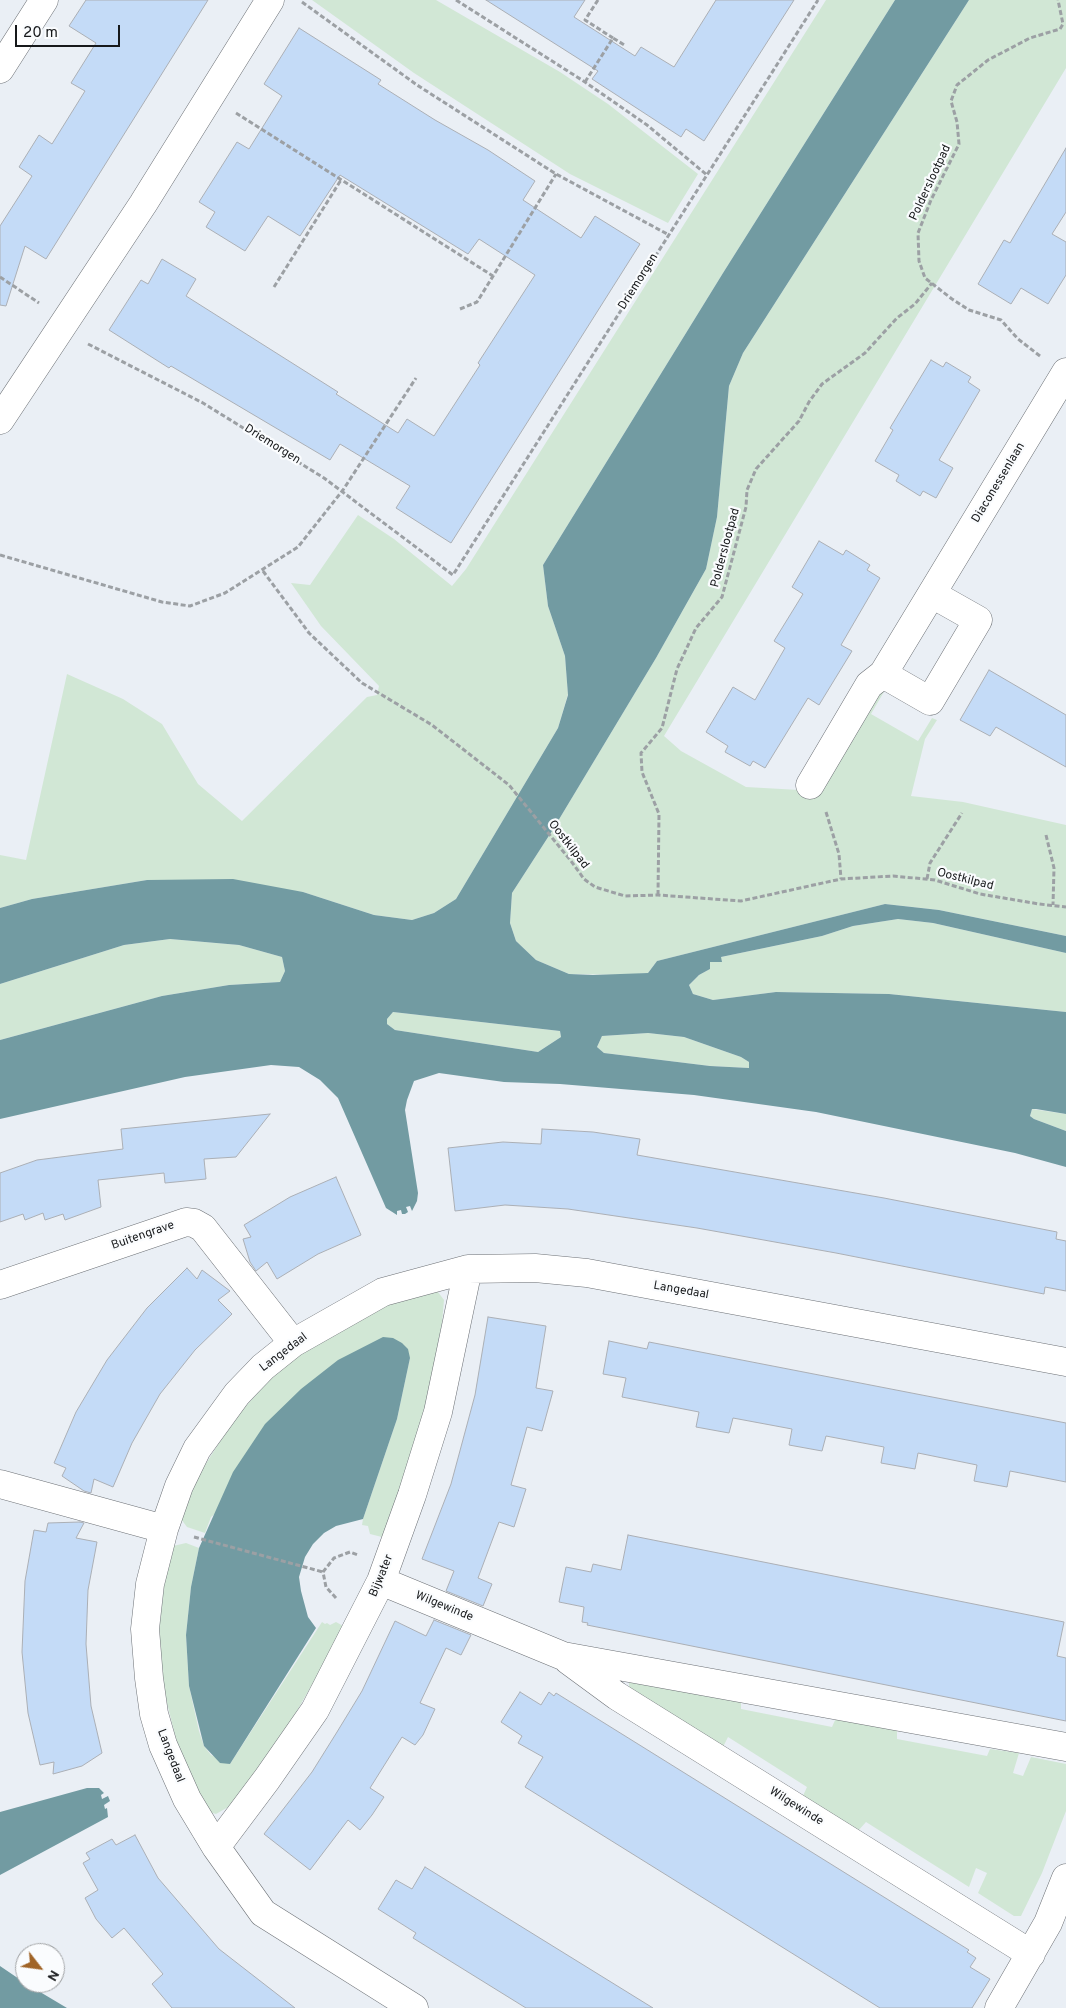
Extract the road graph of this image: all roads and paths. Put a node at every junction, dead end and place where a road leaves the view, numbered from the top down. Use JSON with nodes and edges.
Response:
{"nodes":[{"id":1,"x":44,"y":0,"type":"edge"},
{"id":2,"x":270,"y":0,"type":"edge"},
{"id":3,"x":299,"y":0,"type":"edge"},
{"id":4,"x":456,"y":0,"type":"edge"},
{"id":5,"x":598,"y":0,"type":"edge"},
{"id":6,"x":818,"y":0,"type":"edge"},
{"id":7,"x":1058,"y":0,"type":"edge"},
{"id":8,"x":614,"y":38,"type":"junction"},
{"id":9,"x":626,"y":46,"type":"dead end"},
{"id":10,"x":0,"y":69,"type":"edge"},
{"id":11,"x":585,"y":82,"type":"junction"},
{"id":12,"x":210,"y":97,"type":"junction"},
{"id":13,"x":556,"y":174,"type":"junction"},
{"id":14,"x":707,"y":175,"type":"junction"},
{"id":15,"x":341,"y":180,"type":"junction"},
{"id":16,"x":669,"y":235,"type":"junction"},
{"id":17,"x":493,"y":276,"type":"junction"},
{"id":18,"x":0,"y":277,"type":"edge"},
{"id":19,"x":932,"y":284,"type":"junction"},
{"id":20,"x":274,"y":287,"type":"dead end"},
{"id":21,"x":460,"y":308,"type":"dead end"},
{"id":22,"x":64,"y":324,"type":"junction"},
{"id":23,"x":1056,"y":365,"type":"edge"},
{"id":24,"x":416,"y":378,"type":"dead end"},
{"id":25,"x":0,"y":420,"type":"edge"},
{"id":26,"x":342,"y":490,"type":"junction"},
{"id":27,"x":0,"y":555,"type":"edge"},
{"id":28,"x":263,"y":571,"type":"junction"},
{"id":29,"x":932,"y":594,"type":"junction"},
{"id":30,"x":883,"y":674,"type":"junction"},
{"id":31,"x":810,"y":785,"type":"joint"},
{"id":32,"x":962,"y":813,"type":"dead end"},
{"id":33,"x":1046,"y":836,"type":"dead end"},
{"id":34,"x":841,"y":879,"type":"junction"},
{"id":35,"x":927,"y":880,"type":"junction"},
{"id":36,"x":658,"y":895,"type":"junction"},
{"id":37,"x":1053,"y":905,"type":"junction"},
{"id":38,"x":1066,"y":907,"type":"edge"},
{"id":39,"x":468,"y":1268,"type":"junction"},
{"id":40,"x":0,"y":1285,"type":"edge"},
{"id":41,"x":293,"y":1343,"type":"junction"},
{"id":42,"x":1066,"y":1362,"type":"edge"},
{"id":43,"x":0,"y":1484,"type":"edge"},
{"id":44,"x":177,"y":1533,"type":"junction"},
{"id":45,"x":323,"y":1572,"type":"dead end"},
{"id":46,"x":381,"y":1581,"type":"junction"},
{"id":47,"x":563,"y":1656,"type":"junction"},
{"id":48,"x":1066,"y":1748,"type":"edge"},
{"id":49,"x":216,"y":1847,"type":"junction"},
{"id":50,"x":1066,"y":1878,"type":"edge"},
{"id":51,"x":1031,"y":1954,"type":"junction"},
{"id":52,"x":414,"y":2008,"type":"edge"},
{"id":53,"x":999,"y":2008,"type":"edge"}],
"edges":[{"from":1,"to":10,"type":"street"},
{"from":2,"to":12,"type":"street"},
{"from":3,"to":13,"type":"path"},
{"from":4,"to":11,"type":"path"},
{"from":5,"to":8,"type":"path"},
{"from":6,"to":14,"type":"path","name":"Driemorgen"},
{"from":7,"to":19,"type":"path","name":"Polderslootpad"},
{"from":8,"to":9,"type":"path"},
{"from":8,"to":11,"type":"path"},
{"from":11,"to":14,"type":"path"},
{"from":12,"to":15,"type":"path"},
{"from":12,"to":22,"type":"street"},
{"from":13,"to":16,"type":"path"},
{"from":13,"to":17,"type":"path"},
{"from":14,"to":16,"type":"path","name":"Driemorgen"},
{"from":15,"to":17,"type":"path"},
{"from":15,"to":20,"type":"path"},
{"from":16,"to":26,"type":"path","name":"Driemorgen"},
{"from":17,"to":21,"type":"path"},
{"from":18,"to":22,"type":"path","name":"Driemorgen"},
{"from":19,"to":23,"type":"path","name":"Polderslootpad"},
{"from":19,"to":36,"type":"path","name":"Polderslootpad"},
{"from":22,"to":25,"type":"street"},
{"from":22,"to":26,"type":"path","name":"Driemorgen"},
{"from":23,"to":29,"type":"street","name":"Diaconessenlaan"},
{"from":24,"to":26,"type":"path"},
{"from":26,"to":28,"type":"path"},
{"from":27,"to":28,"type":"path"},
{"from":28,"to":36,"type":"path","name":"Oostkilpad"},
{"from":29,"to":30,"type":"street","name":"Diaconessenlaan"},
{"from":29,"to":30,"type":"street"},
{"from":30,"to":31,"type":"street","name":"Diaconessenlaan"},
{"from":31,"to":34,"type":"path"},
{"from":32,"to":35,"type":"path"},
{"from":33,"to":37,"type":"path"},
{"from":34,"to":35,"type":"path","name":"Oostkilpad"},
{"from":34,"to":36,"type":"path","name":"Oostkilpad"},
{"from":35,"to":37,"type":"path","name":"Oostkilpad"},
{"from":37,"to":38,"type":"path","name":"Oostkilpad"},
{"from":39,"to":41,"type":"street","name":"Langedaal"},
{"from":39,"to":42,"type":"street","name":"Langedaal"},
{"from":39,"to":46,"type":"street","name":"Bijwater"},
{"from":40,"to":41,"type":"street","name":"Buitengrave"},
{"from":41,"to":44,"type":"street","name":"Langedaal"},
{"from":43,"to":44,"type":"street"},
{"from":44,"to":45,"type":"path"},
{"from":44,"to":49,"type":"street","name":"Langedaal"},
{"from":46,"to":47,"type":"street","name":"Wilgewinde"},
{"from":46,"to":49,"type":"street","name":"Bijwater"},
{"from":47,"to":48,"type":"street","name":"Wilgewinde"},
{"from":47,"to":51,"type":"street","name":"Wilgewinde"},
{"from":49,"to":52,"type":"street","name":"Langedaal"},
{"from":50,"to":51,"type":"street"},
{"from":51,"to":53,"type":"street"}]}
